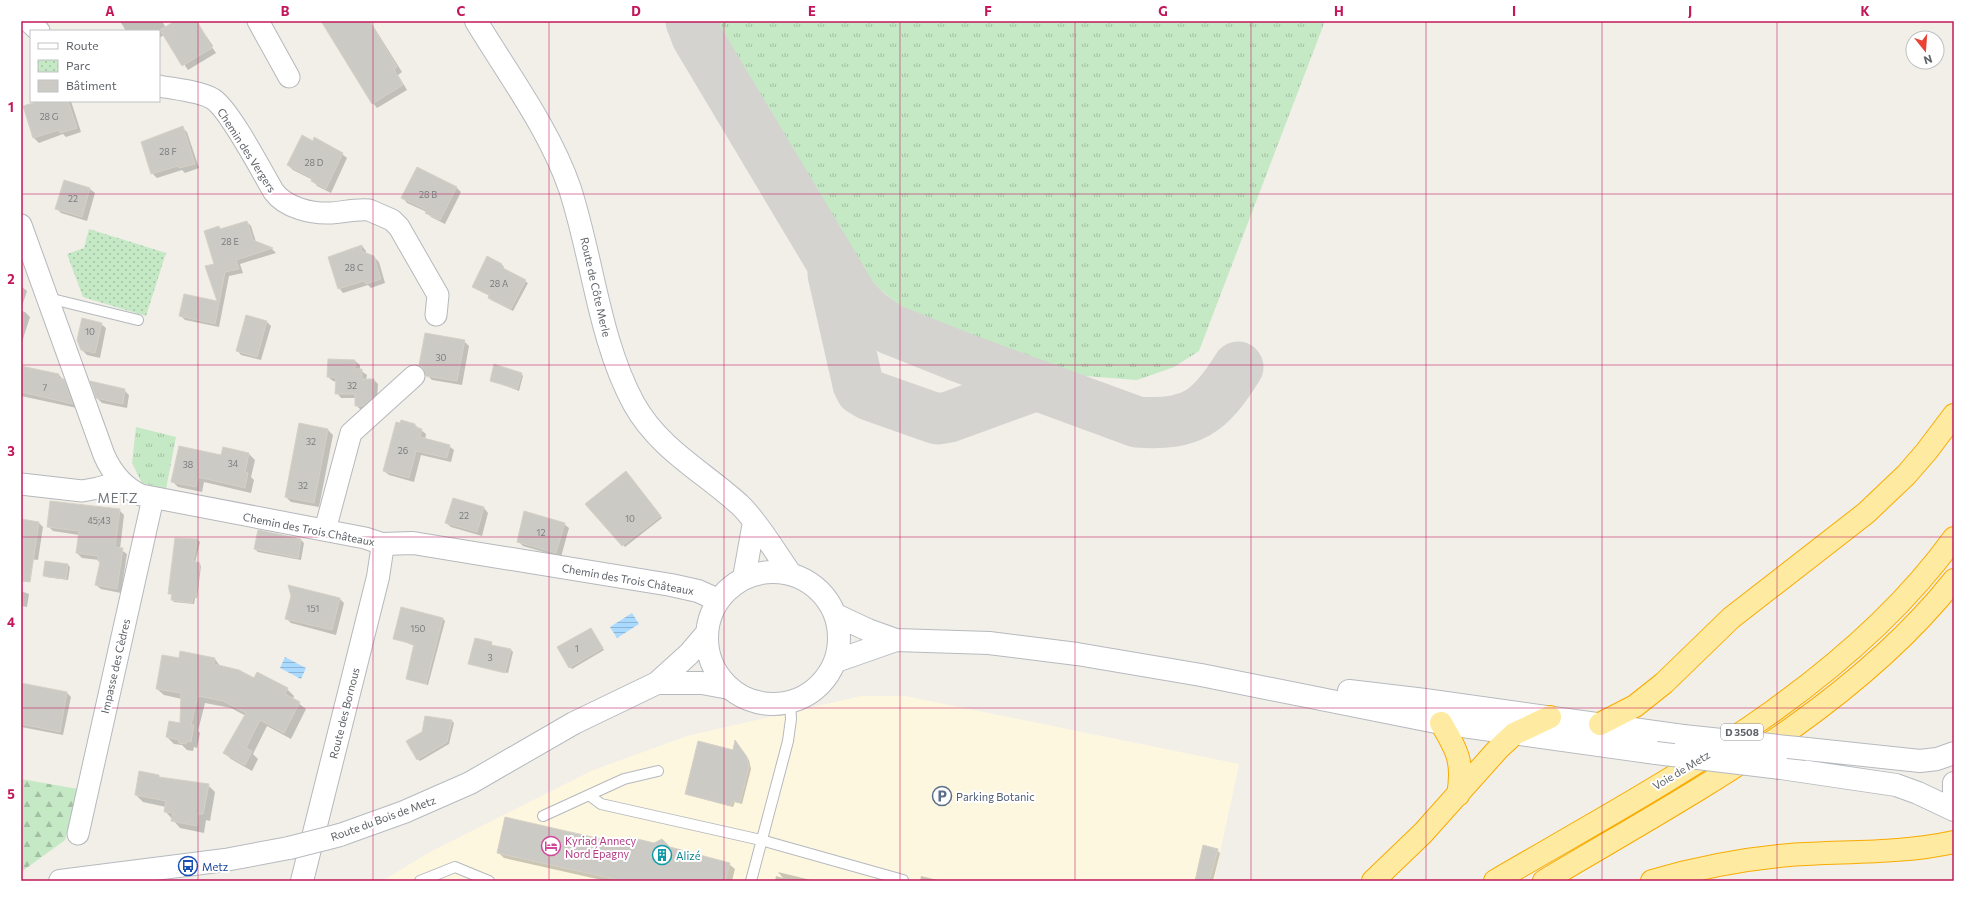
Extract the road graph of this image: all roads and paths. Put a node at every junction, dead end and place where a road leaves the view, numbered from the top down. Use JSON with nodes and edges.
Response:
{"nodes":[{"id":1,"x":28,"y":21,"type":"edge"},
{"id":2,"x":258,"y":21,"type":"edge"},
{"id":3,"x":476,"y":21,"type":"edge"},
{"id":4,"x":38,"y":30,"type":"edge"},
{"id":5,"x":289,"y":77,"type":"dead end"},
{"id":6,"x":160,"y":86,"type":"edge"},
{"id":7,"x":21,"y":225,"type":"edge"},
{"id":8,"x":48,"y":298,"type":"junction"},
{"id":9,"x":436,"y":315,"type":"dead end"},
{"id":10,"x":138,"y":320,"type":"dead end"},
{"id":11,"x":414,"y":376,"type":"dead end"},
{"id":12,"x":1954,"y":415,"type":"edge"},
{"id":13,"x":120,"y":482,"type":"junction"},
{"id":14,"x":21,"y":484,"type":"edge"},
{"id":15,"x":153,"y":498,"type":"junction"},
{"id":16,"x":754,"y":522,"type":"junction"},
{"id":17,"x":325,"y":530,"type":"junction"},
{"id":18,"x":1954,"y":538,"type":"edge"},
{"id":19,"x":383,"y":544,"type":"junction"},
{"id":20,"x":790,"y":573,"type":"junction"},
{"id":21,"x":744,"y":578,"type":"junction"},
{"id":22,"x":1954,"y":580,"type":"edge"},
{"id":23,"x":718,"y":600,"type":"junction"},
{"id":24,"x":836,"y":615,"type":"junction"},
{"id":25,"x":706,"y":634,"type":"junction"},
{"id":26,"x":896,"y":640,"type":"junction"},
{"id":27,"x":836,"y":661,"type":"junction"},
{"id":28,"x":1200,"y":675,"type":"junction"},
{"id":29,"x":657,"y":683,"type":"junction"},
{"id":30,"x":729,"y":688,"type":"junction"},
{"id":31,"x":790,"y":702,"type":"junction"},
{"id":32,"x":1550,"y":717,"type":"junction"},
{"id":33,"x":1441,"y":723,"type":"junction"},
{"id":34,"x":1600,"y":724,"type":"junction"},
{"id":35,"x":1514,"y":734,"type":"junction"},
{"id":36,"x":1954,"y":753,"type":"edge"},
{"id":37,"x":658,"y":771,"type":"dead end"},
{"id":38,"x":1954,"y":783,"type":"edge"},
{"id":39,"x":589,"y":795,"type":"junction"},
{"id":40,"x":1458,"y":795,"type":"junction"},
{"id":41,"x":1954,"y":796,"type":"edge"},
{"id":42,"x":1954,"y":810,"type":"edge"},
{"id":43,"x":543,"y":816,"type":"dead end"},
{"id":44,"x":78,"y":834,"type":"dead end"},
{"id":45,"x":761,"y":840,"type":"junction"},
{"id":46,"x":1954,"y":842,"type":"edge"},
{"id":47,"x":99,"y":879,"type":"edge"},
{"id":48,"x":903,"y":880,"type":"dead end"},
{"id":49,"x":60,"y":881,"type":"edge"},
{"id":50,"x":302,"y":881,"type":"edge"},
{"id":51,"x":420,"y":881,"type":"edge"},
{"id":52,"x":489,"y":881,"type":"edge"},
{"id":53,"x":751,"y":881,"type":"edge"},
{"id":54,"x":1373,"y":881,"type":"edge"},
{"id":55,"x":1495,"y":881,"type":"edge"},
{"id":56,"x":1544,"y":881,"type":"edge"},
{"id":57,"x":1652,"y":881,"type":"edge"}],
"edges":[{"from":1,"to":4,"type":"street"},
{"from":2,"to":5,"type":"street"},
{"from":3,"to":16,"type":"main road","name":"Route de Côte Merle"},
{"from":6,"to":9,"type":"street","name":"Chemin des Vergers"},
{"from":7,"to":8,"type":"street"},
{"from":8,"to":10,"type":"lane"},
{"from":8,"to":13,"type":"street"},
{"from":11,"to":17,"type":"street"},
{"from":12,"to":34,"type":"highway"},
{"from":13,"to":14,"type":"street"},
{"from":13,"to":15,"type":"street","name":"Chemin des Trois Châteaux"},
{"from":15,"to":17,"type":"street","name":"Chemin des Trois Châteaux"},
{"from":15,"to":44,"type":"street","name":"Impasse des Cèdres"},
{"from":16,"to":20,"type":"main road","name":"Route de Côte Merle"},
{"from":16,"to":21,"type":"main road"},
{"from":17,"to":19,"type":"street","name":"Chemin des Trois Châteaux"},
{"from":18,"to":55,"type":"highway","name":"Voie de Metz","number":"D 3508"},
{"from":19,"to":23,"type":"main road","name":"Chemin des Trois Châteaux"},
{"from":19,"to":50,"type":"main road","name":"Route des Bornous"},
{"from":20,"to":21,"type":"main road"},
{"from":20,"to":24,"type":"main road"},
{"from":21,"to":23,"type":"main road"},
{"from":22,"to":56,"type":"highway","number":"D 3508"},
{"from":23,"to":25,"type":"main road"},
{"from":24,"to":26,"type":"main road"},
{"from":24,"to":27,"type":"main road"},
{"from":25,"to":29,"type":"main road","name":"Route du Bois de Metz"},
{"from":25,"to":30,"type":"main road"},
{"from":26,"to":27,"type":"main road"},
{"from":26,"to":28,"type":"main road"},
{"from":27,"to":31,"type":"main road"},
{"from":28,"to":32,"type":"main road"},
{"from":28,"to":33,"type":"main road"},
{"from":29,"to":30,"type":"main road","name":"Route du Bois de Metz"},
{"from":29,"to":47,"type":"main road","name":"Route du Bois de Metz","bridge":true},
{"from":30,"to":31,"type":"main road"},
{"from":31,"to":45,"type":"lane"},
{"from":32,"to":34,"type":"main road"},
{"from":32,"to":35,"type":"highway"},
{"from":33,"to":35,"type":"main road"},
{"from":33,"to":40,"type":"highway"},
{"from":34,"to":36,"type":"main road","bridge":true},
{"from":35,"to":40,"type":"highway"},
{"from":35,"to":42,"type":"main road","bridge":true},
{"from":37,"to":39,"type":"lane"},
{"from":38,"to":41,"type":"main road"},
{"from":39,"to":43,"type":"lane"},
{"from":39,"to":45,"type":"lane"},
{"from":40,"to":54,"type":"highway"},
{"from":45,"to":48,"type":"lane"},
{"from":45,"to":53,"type":"lane"},
{"from":46,"to":57,"type":"highway"},
{"from":47,"to":49,"type":"main road","name":"Route du Bois de Metz"},
{"from":51,"to":52,"type":"lane"}]}
